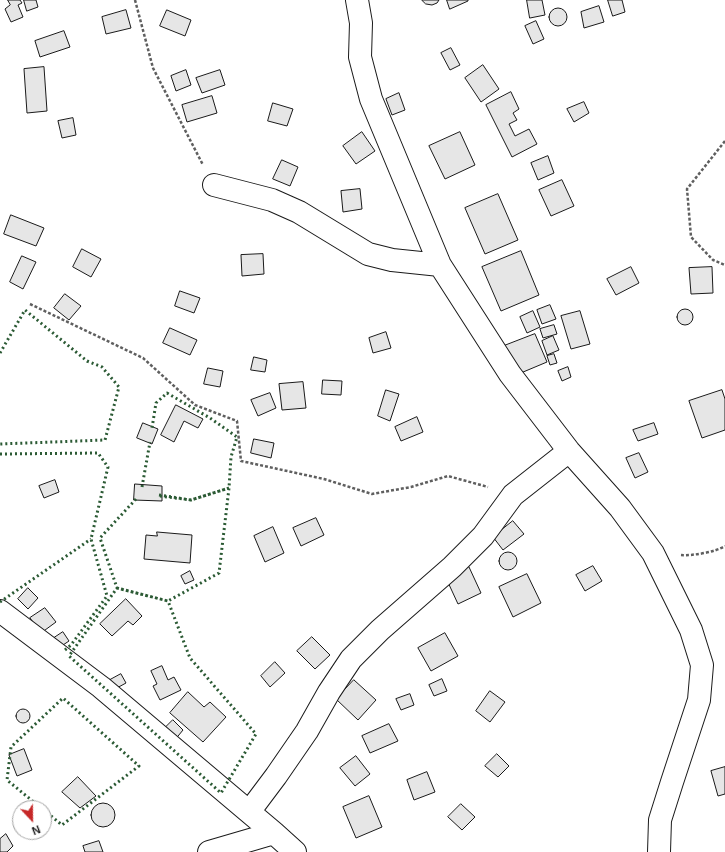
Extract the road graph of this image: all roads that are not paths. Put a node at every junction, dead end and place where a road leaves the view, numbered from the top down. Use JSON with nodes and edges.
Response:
{"nodes":[{"id":1,"x":356,"y":0,"type":"edge"},
{"id":2,"x":214,"y":185,"type":"road end"},
{"id":3,"x":440,"y":265,"type":"junction"},
{"id":4,"x":569,"y":451,"type":"junction"},
{"id":5,"x":0,"y":611,"type":"edge"},
{"id":6,"x":249,"y":812,"type":"junction"},
{"id":7,"x":274,"y":833,"type":"junction"},
{"id":8,"x":209,"y":852,"type":"edge"},
{"id":9,"x":295,"y":852,"type":"edge"},
{"id":10,"x":659,"y":852,"type":"edge"}],
"edges":[{"from":1,"to":3,"type":"street"},
{"from":2,"to":3,"type":"street"},
{"from":3,"to":4,"type":"street"},
{"from":4,"to":6,"type":"street"},
{"from":4,"to":10,"type":"street"},
{"from":5,"to":6,"type":"street"},
{"from":6,"to":7,"type":"street"},
{"from":7,"to":8,"type":"street"},
{"from":7,"to":9,"type":"street"}]}
